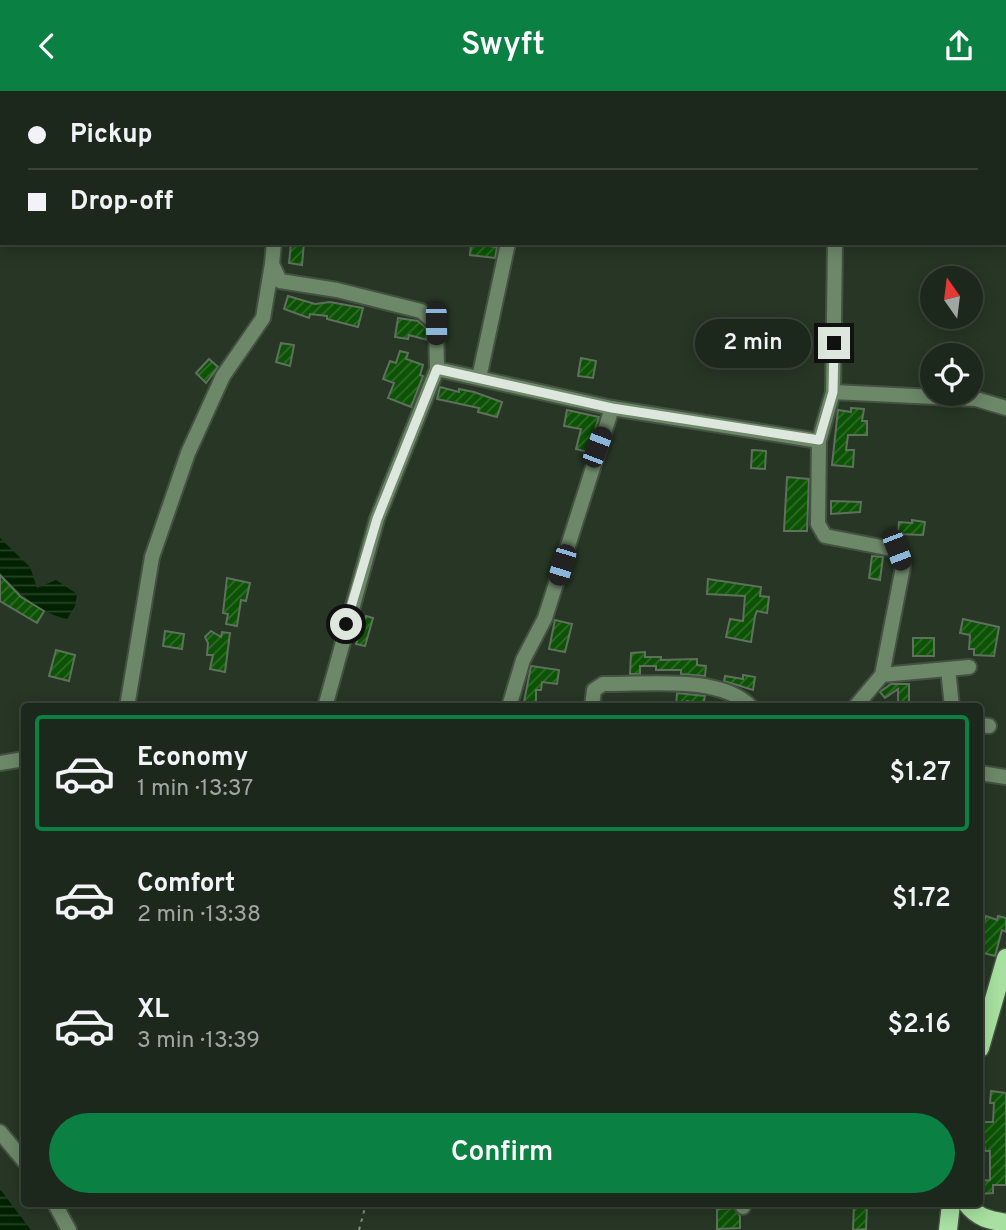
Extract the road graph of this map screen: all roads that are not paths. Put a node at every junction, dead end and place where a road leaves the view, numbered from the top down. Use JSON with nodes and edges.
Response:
{"nodes":[{"id":1,"x":274,"y":245,"type":"edge"},
{"id":2,"x":508,"y":245,"type":"edge"},
{"id":3,"x":835,"y":245,"type":"edge"},
{"id":4,"x":272,"y":264,"type":"junction"},
{"id":5,"x":437,"y":369,"type":"junction"},
{"id":6,"x":479,"y":378,"type":"junction"},
{"id":7,"x":833,"y":392,"type":"junction"},
{"id":8,"x":612,"y":408,"type":"junction"},
{"id":9,"x":1006,"y":408,"type":"edge"},
{"id":10,"x":819,"y":440,"type":"junction"},
{"id":11,"x":969,"y":667,"type":"dead end"},
{"id":12,"x":948,"y":669,"type":"junction"},
{"id":13,"x":882,"y":675,"type":"junction"},
{"id":14,"x":128,"y":703,"type":"edge"},
{"id":15,"x":326,"y":703,"type":"edge"},
{"id":16,"x":510,"y":703,"type":"edge"},
{"id":17,"x":592,"y":703,"type":"edge"},
{"id":18,"x":745,"y":703,"type":"edge"},
{"id":19,"x":858,"y":703,"type":"edge"},
{"id":20,"x":952,"y":703,"type":"edge"},
{"id":21,"x":21,"y":760,"type":"edge"},
{"id":22,"x":0,"y":764,"type":"edge"},
{"id":23,"x":983,"y":773,"type":"edge"},
{"id":24,"x":1006,"y":777,"type":"edge"},
{"id":25,"x":1006,"y":958,"type":"edge"},
{"id":26,"x":983,"y":1038,"type":"edge"},
{"id":27,"x":0,"y":1132,"type":"edge"},
{"id":28,"x":21,"y":1157,"type":"edge"},
{"id":29,"x":57,"y":1207,"type":"edge"},
{"id":30,"x":951,"y":1207,"type":"edge"},
{"id":31,"x":969,"y":1207,"type":"edge"},
{"id":32,"x":1006,"y":1223,"type":"edge"},
{"id":33,"x":69,"y":1230,"type":"edge"},
{"id":34,"x":948,"y":1230,"type":"edge"}],
"edges":[{"from":1,"to":4,"type":"street"},
{"from":2,"to":6,"type":"street"},
{"from":3,"to":7,"type":"street"},
{"from":4,"to":5,"type":"street"},
{"from":4,"to":14,"type":"street"},
{"from":5,"to":6,"type":"street"},
{"from":5,"to":15,"type":"street"},
{"from":6,"to":8,"type":"street"},
{"from":7,"to":9,"type":"street"},
{"from":7,"to":10,"type":"street"},
{"from":8,"to":10,"type":"street"},
{"from":8,"to":16,"type":"street"},
{"from":10,"to":13,"type":"street"},
{"from":11,"to":12,"type":"street"},
{"from":12,"to":13,"type":"street"},
{"from":12,"to":20,"type":"street"},
{"from":13,"to":19,"type":"street"},
{"from":17,"to":18,"type":"street"},
{"from":21,"to":22,"type":"street"},
{"from":23,"to":24,"type":"street"},
{"from":25,"to":26,"type":"main road"},
{"from":27,"to":28,"type":"street"},
{"from":29,"to":33,"type":"street"},
{"from":30,"to":34,"type":"main road"},
{"from":31,"to":32,"type":"main road"}]}
